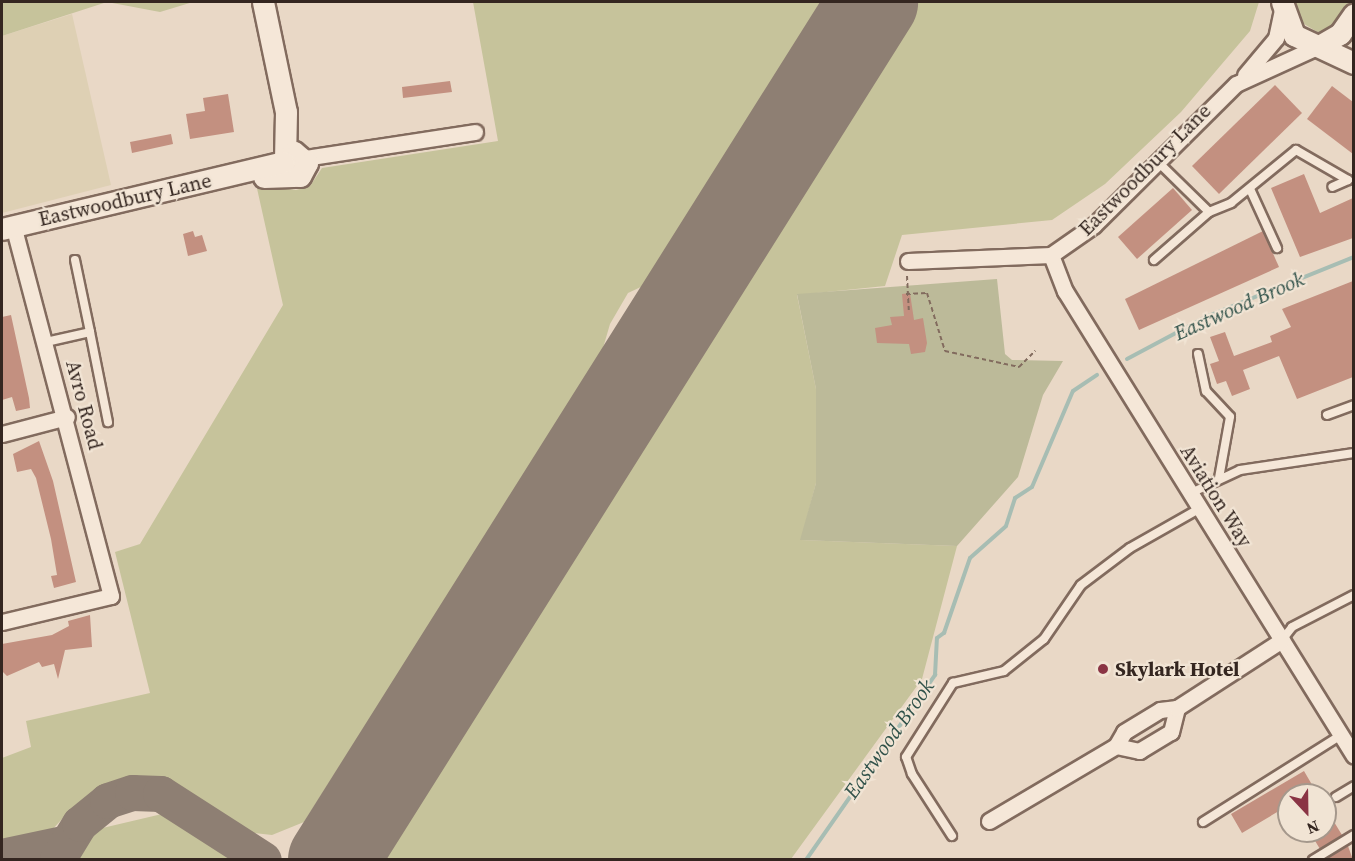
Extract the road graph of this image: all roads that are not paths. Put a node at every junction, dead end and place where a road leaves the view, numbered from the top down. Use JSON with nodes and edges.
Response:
{"nodes":[{"id":1,"x":263,"y":2,"type":"edge"},
{"id":2,"x":1282,"y":5,"type":"edge"},
{"id":3,"x":1353,"y":15,"type":"edge"},
{"id":4,"x":1319,"y":46,"type":"junction"},
{"id":5,"x":1353,"y":63,"type":"edge"},
{"id":6,"x":1236,"y":84,"type":"junction"},
{"id":7,"x":475,"y":132,"type":"dead end"},
{"id":8,"x":1157,"y":161,"type":"junction"},
{"id":9,"x":294,"y":163,"type":"junction"},
{"id":10,"x":1351,"y":178,"type":"edge"},
{"id":11,"x":1332,"y":187,"type":"dead end"},
{"id":12,"x":1250,"y":189,"type":"junction"},
{"id":13,"x":1209,"y":212,"type":"junction"},
{"id":14,"x":7,"y":227,"type":"edge"},
{"id":15,"x":1277,"y":248,"type":"dead end"},
{"id":16,"x":1051,"y":255,"type":"junction"},
{"id":17,"x":75,"y":260,"type":"dead end"},
{"id":18,"x":1154,"y":260,"type":"dead end"},
{"id":19,"x":908,"y":261,"type":"road end"},
{"id":20,"x":90,"y":332,"type":"junction"},
{"id":21,"x":46,"y":342,"type":"junction"},
{"id":22,"x":1198,"y":354,"type":"dead end"},
{"id":23,"x":1353,"y":405,"type":"edge"},
{"id":24,"x":1328,"y":415,"type":"dead end"},
{"id":25,"x":67,"y":417,"type":"junction"},
{"id":26,"x":108,"y":422,"type":"dead end"},
{"id":27,"x":2,"y":434,"type":"edge"},
{"id":28,"x":1353,"y":453,"type":"edge"},
{"id":29,"x":1219,"y":477,"type":"junction"},
{"id":30,"x":1190,"y":494,"type":"junction"},
{"id":31,"x":1199,"y":509,"type":"junction"},
{"id":32,"x":1353,"y":595,"type":"edge"},
{"id":33,"x":2,"y":622,"type":"edge"},
{"id":34,"x":1282,"y":640,"type":"junction"},
{"id":35,"x":1177,"y":708,"type":"junction"},
{"id":36,"x":1341,"y":735,"type":"junction"},
{"id":37,"x":1116,"y":746,"type":"junction"},
{"id":38,"x":1353,"y":756,"type":"edge"},
{"id":39,"x":1353,"y":786,"type":"edge"},
{"id":40,"x":1337,"y":796,"type":"edge"},
{"id":41,"x":989,"y":821,"type":"dead end"},
{"id":42,"x":1203,"y":822,"type":"dead end"},
{"id":43,"x":1353,"y":835,"type":"edge"},
{"id":44,"x":952,"y":836,"type":"dead end"},
{"id":45,"x":1313,"y":860,"type":"edge"}],
"edges":[{"from":1,"to":9,"type":"street"},
{"from":2,"to":4,"type":"street","name":"Eastwoodbury Lane"},
{"from":2,"to":6,"type":"street","name":"Eastwoodbury Lane"},
{"from":3,"to":4,"type":"street","name":"Eastwoodbury Lane"},
{"from":4,"to":5,"type":"street"},
{"from":4,"to":6,"type":"street","name":"Eastwoodbury Lane"},
{"from":6,"to":8,"type":"street","name":"Eastwoodbury Lane"},
{"from":7,"to":9,"type":"street","name":"Eastwoodbury Lane"},
{"from":8,"to":13,"type":"lane"},
{"from":8,"to":16,"type":"street","name":"Eastwoodbury Lane"},
{"from":9,"to":14,"type":"street","name":"Eastwoodbury Lane"},
{"from":10,"to":11,"type":"lane"},
{"from":10,"to":12,"type":"lane"},
{"from":12,"to":13,"type":"lane"},
{"from":12,"to":15,"type":"lane"},
{"from":13,"to":18,"type":"lane"},
{"from":14,"to":21,"type":"street","name":"Avro Road"},
{"from":16,"to":19,"type":"street"},
{"from":16,"to":30,"type":"street","name":"Aviation Way"},
{"from":17,"to":20,"type":"lane"},
{"from":20,"to":21,"type":"lane"},
{"from":20,"to":26,"type":"lane"},
{"from":21,"to":25,"type":"street","name":"Avro Road"},
{"from":22,"to":29,"type":"lane"},
{"from":23,"to":24,"type":"lane"},
{"from":25,"to":27,"type":"street"},
{"from":25,"to":33,"type":"street","name":"Avro Road"},
{"from":28,"to":29,"type":"lane"},
{"from":29,"to":30,"type":"lane"},
{"from":30,"to":31,"type":"street","name":"Aviation Way"},
{"from":31,"to":34,"type":"street","name":"Aviation Way"},
{"from":31,"to":44,"type":"lane"},
{"from":32,"to":34,"type":"lane"},
{"from":34,"to":35,"type":"street"},
{"from":34,"to":36,"type":"street","name":"Aviation Way"},
{"from":35,"to":37,"type":"street"},
{"from":35,"to":37,"type":"street"},
{"from":36,"to":38,"type":"street","name":"Aviation Way"},
{"from":36,"to":42,"type":"lane"},
{"from":37,"to":41,"type":"street"},
{"from":39,"to":40,"type":"lane"},
{"from":43,"to":45,"type":"lane"}]}
